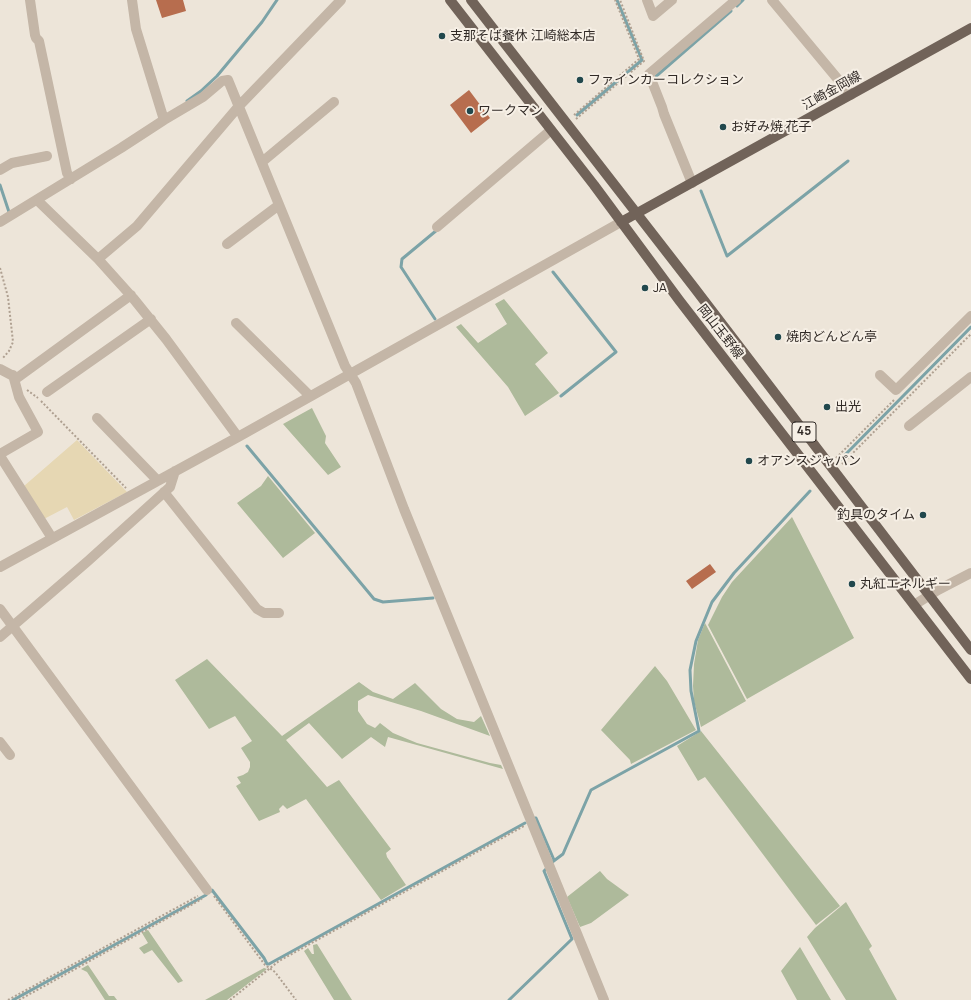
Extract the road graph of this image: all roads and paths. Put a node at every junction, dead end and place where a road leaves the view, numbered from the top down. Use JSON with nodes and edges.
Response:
{"nodes":[{"id":1,"x":30,"y":0,"type":"edge"},
{"id":2,"x":132,"y":0,"type":"edge"},
{"id":3,"x":340,"y":0,"type":"edge"},
{"id":4,"x":450,"y":0,"type":"edge"},
{"id":5,"x":471,"y":0,"type":"edge"},
{"id":6,"x":614,"y":0,"type":"edge"},
{"id":7,"x":620,"y":0,"type":"edge"},
{"id":8,"x":647,"y":0,"type":"edge"},
{"id":9,"x":672,"y":0,"type":"edge"},
{"id":10,"x":736,"y":0,"type":"edge"},
{"id":11,"x":772,"y":0,"type":"edge"},
{"id":12,"x":971,"y":28,"type":"edge"},
{"id":13,"x":851,"y":95,"type":"junction"},
{"id":14,"x":334,"y":102,"type":"dead end"},
{"id":15,"x":239,"y":106,"type":"junction"},
{"id":16,"x":574,"y":115,"type":"dead end"},
{"id":17,"x":163,"y":118,"type":"junction"},
{"id":18,"x":576,"y":119,"type":"dead end"},
{"id":19,"x":551,"y":130,"type":"junction"},
{"id":20,"x":47,"y":156,"type":"dead end"},
{"id":21,"x":262,"y":162,"type":"junction"},
{"id":22,"x":0,"y":170,"type":"edge"},
{"id":23,"x":69,"y":177,"type":"junction"},
{"id":24,"x":692,"y":183,"type":"junction"},
{"id":25,"x":37,"y":200,"type":"junction"},
{"id":26,"x":279,"y":205,"type":"junction"},
{"id":27,"x":636,"y":214,"type":"junction"},
{"id":28,"x":0,"y":222,"type":"edge"},
{"id":29,"x":621,"y":222,"type":"junction"},
{"id":30,"x":436,"y":227,"type":"dead end"},
{"id":31,"x":227,"y":244,"type":"dead end"},
{"id":32,"x":98,"y":259,"type":"junction"},
{"id":33,"x":0,"y":268,"type":"edge"},
{"id":34,"x":131,"y":295,"type":"junction"},
{"id":35,"x":971,"y":316,"type":"edge"},
{"id":36,"x":151,"y":319,"type":"junction"},
{"id":37,"x":236,"y":323,"type":"dead end"},
{"id":38,"x":971,"y":334,"type":"edge"},
{"id":39,"x":0,"y":361,"type":"edge"},
{"id":40,"x":0,"y":369,"type":"edge"},
{"id":41,"x":350,"y":373,"type":"junction"},
{"id":42,"x":880,"y":375,"type":"dead end"},
{"id":43,"x":15,"y":377,"type":"junction"},
{"id":44,"x":971,"y":377,"type":"edge"},
{"id":45,"x":47,"y":392,"type":"dead end"},
{"id":46,"x":310,"y":396,"type":"junction"},
{"id":47,"x":898,"y":396,"type":"dead end"},
{"id":48,"x":97,"y":418,"type":"dead end"},
{"id":49,"x":909,"y":426,"type":"dead end"},
{"id":50,"x":238,"y":436,"type":"junction"},
{"id":51,"x":0,"y":455,"type":"edge"},
{"id":52,"x":836,"y":458,"type":"dead end"},
{"id":53,"x":841,"y":465,"type":"dead end"},
{"id":54,"x":176,"y":471,"type":"junction"},
{"id":55,"x":158,"y":481,"type":"junction"},
{"id":56,"x":164,"y":492,"type":"junction"},
{"id":57,"x":133,"y":495,"type":"junction"},
{"id":58,"x":52,"y":538,"type":"junction"},
{"id":59,"x":0,"y":566,"type":"edge"},
{"id":60,"x":971,"y":572,"type":"edge"},
{"id":61,"x":930,"y":596,"type":"junction"},
{"id":62,"x":914,"y":606,"type":"junction"},
{"id":63,"x":0,"y":609,"type":"edge"},
{"id":64,"x":279,"y":613,"type":"dead end"},
{"id":65,"x":13,"y":626,"type":"junction"},
{"id":66,"x":0,"y":637,"type":"edge"},
{"id":67,"x":971,"y":650,"type":"edge"},
{"id":68,"x":971,"y":680,"type":"edge"},
{"id":69,"x":0,"y":742,"type":"edge"},
{"id":70,"x":10,"y":755,"type":"dead end"},
{"id":71,"x":532,"y":822,"type":"junction"},
{"id":72,"x":209,"y":891,"type":"junction"},
{"id":73,"x":270,"y":969,"type":"junction"},
{"id":74,"x":8,"y":1000,"type":"edge"},
{"id":75,"x":19,"y":1000,"type":"edge"},
{"id":76,"x":230,"y":1000,"type":"edge"},
{"id":77,"x":296,"y":1000,"type":"edge"},
{"id":78,"x":604,"y":1000,"type":"edge"}],
"edges":[{"from":1,"to":23,"type":"street"},
{"from":2,"to":17,"type":"street"},
{"from":3,"to":15,"type":"street"},
{"from":4,"to":19,"type":"main road","name":"岡山玉野線","number":"45"},
{"from":5,"to":27,"type":"main road","name":"岡山玉野線","number":"45"},
{"from":6,"to":16,"type":"path"},
{"from":7,"to":18,"type":"path"},
{"from":8,"to":9,"type":"street"},
{"from":10,"to":24,"type":"street"},
{"from":11,"to":13,"type":"street"},
{"from":12,"to":13,"type":"main road","name":"江崎金岡線"},
{"from":13,"to":24,"type":"main road","name":"江崎金岡線"},
{"from":14,"to":21,"type":"street"},
{"from":15,"to":17,"type":"street"},
{"from":15,"to":21,"type":"street"},
{"from":15,"to":32,"type":"street"},
{"from":17,"to":23,"type":"street"},
{"from":19,"to":29,"type":"main road","name":"岡山玉野線","number":"45"},
{"from":19,"to":30,"type":"street"},
{"from":20,"to":22,"type":"street"},
{"from":21,"to":26,"type":"street"},
{"from":23,"to":25,"type":"street"},
{"from":24,"to":27,"type":"main road","name":"江崎金岡線"},
{"from":25,"to":28,"type":"street"},
{"from":25,"to":32,"type":"street"},
{"from":26,"to":31,"type":"street"},
{"from":26,"to":41,"type":"street"},
{"from":27,"to":29,"type":"main road","name":"江崎金岡線"},
{"from":27,"to":61,"type":"main road","name":"岡山玉野線","number":"45"},
{"from":29,"to":41,"type":"street"},
{"from":29,"to":62,"type":"main road","name":"岡山玉野線","number":"45"},
{"from":32,"to":34,"type":"street"},
{"from":33,"to":39,"type":"path"},
{"from":34,"to":36,"type":"street"},
{"from":34,"to":43,"type":"street"},
{"from":35,"to":42,"type":"street"},
{"from":36,"to":45,"type":"street"},
{"from":36,"to":50,"type":"street"},
{"from":37,"to":46,"type":"street"},
{"from":38,"to":53,"type":"path"},
{"from":40,"to":43,"type":"street"},
{"from":41,"to":46,"type":"street"},
{"from":41,"to":71,"type":"street"},
{"from":43,"to":51,"type":"street"},
{"from":43,"to":57,"type":"path"},
{"from":44,"to":49,"type":"street"},
{"from":46,"to":50,"type":"street"},
{"from":47,"to":52,"type":"path"},
{"from":48,"to":55,"type":"street"},
{"from":50,"to":54,"type":"street"},
{"from":51,"to":58,"type":"street"},
{"from":54,"to":55,"type":"street"},
{"from":54,"to":56,"type":"street"},
{"from":55,"to":57,"type":"street"},
{"from":56,"to":64,"type":"street"},
{"from":56,"to":65,"type":"street"},
{"from":57,"to":58,"type":"street"},
{"from":58,"to":59,"type":"street"},
{"from":60,"to":61,"type":"street"},
{"from":61,"to":62,"type":"street"},
{"from":61,"to":67,"type":"main road","name":"岡山玉野線","number":"45"},
{"from":62,"to":68,"type":"main road","name":"岡山玉野線","number":"45"},
{"from":63,"to":65,"type":"street"},
{"from":65,"to":66,"type":"street"},
{"from":65,"to":72,"type":"street"},
{"from":69,"to":70,"type":"street"},
{"from":71,"to":73,"type":"path"},
{"from":71,"to":78,"type":"street"},
{"from":72,"to":73,"type":"path"},
{"from":72,"to":74,"type":"path"},
{"from":72,"to":75,"type":"path"},
{"from":73,"to":76,"type":"path"},
{"from":73,"to":77,"type":"path"}]}
